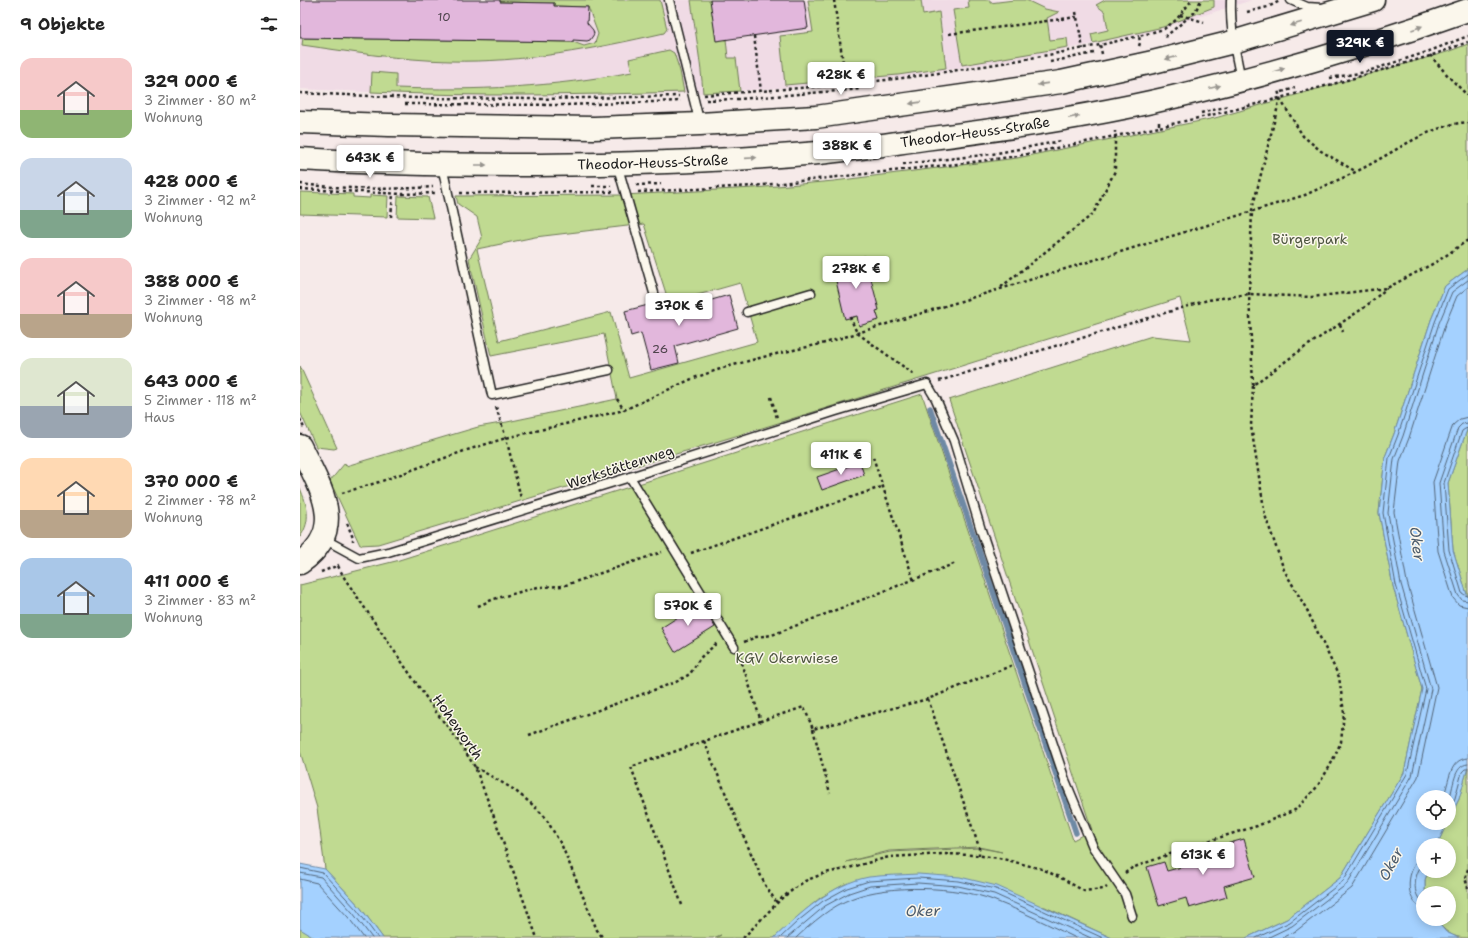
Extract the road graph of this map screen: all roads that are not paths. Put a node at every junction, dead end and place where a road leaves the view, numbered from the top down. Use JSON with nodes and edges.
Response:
{"nodes":[{"id":1,"x":669,"y":0,"type":"edge"},
{"id":2,"x":1231,"y":0,"type":"edge"},
{"id":3,"x":1291,"y":0,"type":"edge"},
{"id":4,"x":1370,"y":0,"type":"edge"},
{"id":5,"x":1373,"y":0,"type":"edge"},
{"id":6,"x":1468,"y":10,"type":"edge"},
{"id":7,"x":1233,"y":42,"type":"junction"},
{"id":8,"x":1241,"y":80,"type":"junction"},
{"id":9,"x":300,"y":122,"type":"edge"},
{"id":10,"x":700,"y":124,"type":"junction"},
{"id":11,"x":617,"y":164,"type":"junction"},
{"id":12,"x":442,"y":165,"type":"junction"},
{"id":13,"x":303,"y":169,"type":"edge"},
{"id":14,"x":811,"y":293,"type":"dead end"},
{"id":15,"x":656,"y":300,"type":"dead end"},
{"id":16,"x":747,"y":312,"type":"dead end"},
{"id":17,"x":608,"y":370,"type":"dead end"},
{"id":18,"x":300,"y":446,"type":"edge"},
{"id":19,"x":630,"y":477,"type":"junction"},
{"id":20,"x":323,"y":538,"type":"junction"},
{"id":21,"x":300,"y":563,"type":"edge"},
{"id":22,"x":734,"y":647,"type":"road end"},
{"id":23,"x":1132,"y":916,"type":"dead end"}],
"edges":[{"from":1,"to":10,"type":"lane"},
{"from":2,"to":7,"type":"lane"},
{"from":3,"to":4,"type":"lane"},
{"from":5,"to":7,"type":"main road","one_way":true},
{"from":8,"to":6,"type":"main road","name":"Theodor-Heuss-Straße","one_way":true},
{"from":7,"to":8,"type":"lane"},
{"from":7,"to":10,"type":"main road","one_way":true},
{"from":11,"to":8,"type":"main road","name":"Theodor-Heuss-Straße","one_way":true},
{"from":9,"to":10,"type":"main road"},
{"from":12,"to":11,"type":"main road","name":"Theodor-Heuss-Straße","one_way":true},
{"from":11,"to":15,"type":"lane"},
{"from":12,"to":13,"type":"main road","name":"Theodor-Heuss-Straße"},
{"from":12,"to":17,"type":"lane"},
{"from":14,"to":16,"type":"lane"},
{"from":18,"to":20,"type":"main road"},
{"from":19,"to":20,"type":"lane","name":"Werkstättenweg"},
{"from":19,"to":22,"type":"lane"},
{"from":19,"to":23,"type":"lane","name":"Werkstättenweg"},
{"from":20,"to":21,"type":"main road"}]}
